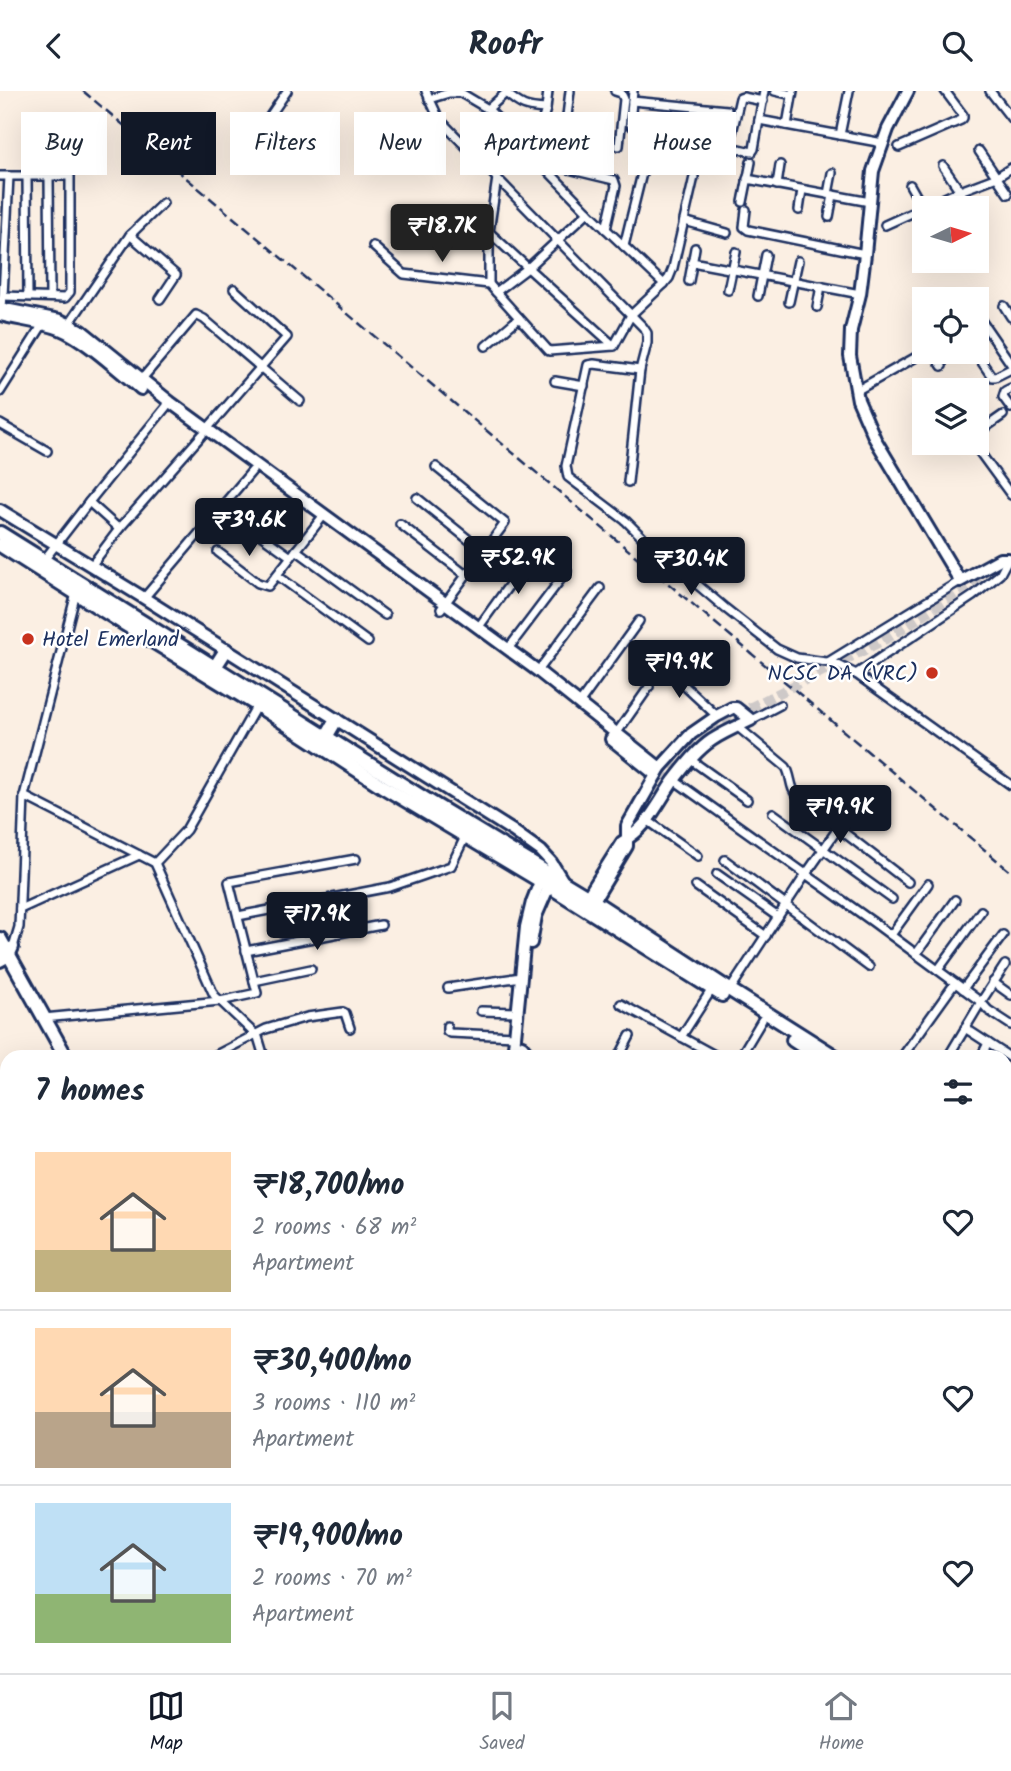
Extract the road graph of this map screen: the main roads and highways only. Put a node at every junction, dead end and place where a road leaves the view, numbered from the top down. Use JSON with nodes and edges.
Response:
{"nodes":[{"id":1,"x":0,"y":533,"type":"edge"},
{"id":2,"x":0,"y":545,"type":"edge"},
{"id":3,"x":226,"y":650,"type":"road end"},
{"id":4,"x":215,"y":667,"type":"junction"},
{"id":5,"x":336,"y":720,"type":"road end"},
{"id":6,"x":318,"y":744,"type":"junction"},
{"id":7,"x":550,"y":879,"type":"junction"},
{"id":8,"x":588,"y":904,"type":"junction"},
{"id":9,"x":4,"y":952,"type":"edge"},
{"id":10,"x":55,"y":1050,"type":"edge"},
{"id":11,"x":62,"y":1050,"type":"edge"},
{"id":12,"x":807,"y":1050,"type":"edge"},
{"id":13,"x":825,"y":1050,"type":"edge"}],
"edges":[{"from":1,"to":4,"type":"main road"},
{"from":2,"to":6,"type":"main road"},
{"from":3,"to":4,"type":"main road"},
{"from":4,"to":6,"type":"main road"},
{"from":5,"to":6,"type":"main road"},
{"from":6,"to":7,"type":"main road"},
{"from":6,"to":7,"type":"main road"},
{"from":7,"to":8,"type":"main road"},
{"from":8,"to":12,"type":"main road"},
{"from":8,"to":13,"type":"main road"},
{"from":9,"to":10,"type":"main road"},
{"from":9,"to":11,"type":"main road"}]}
